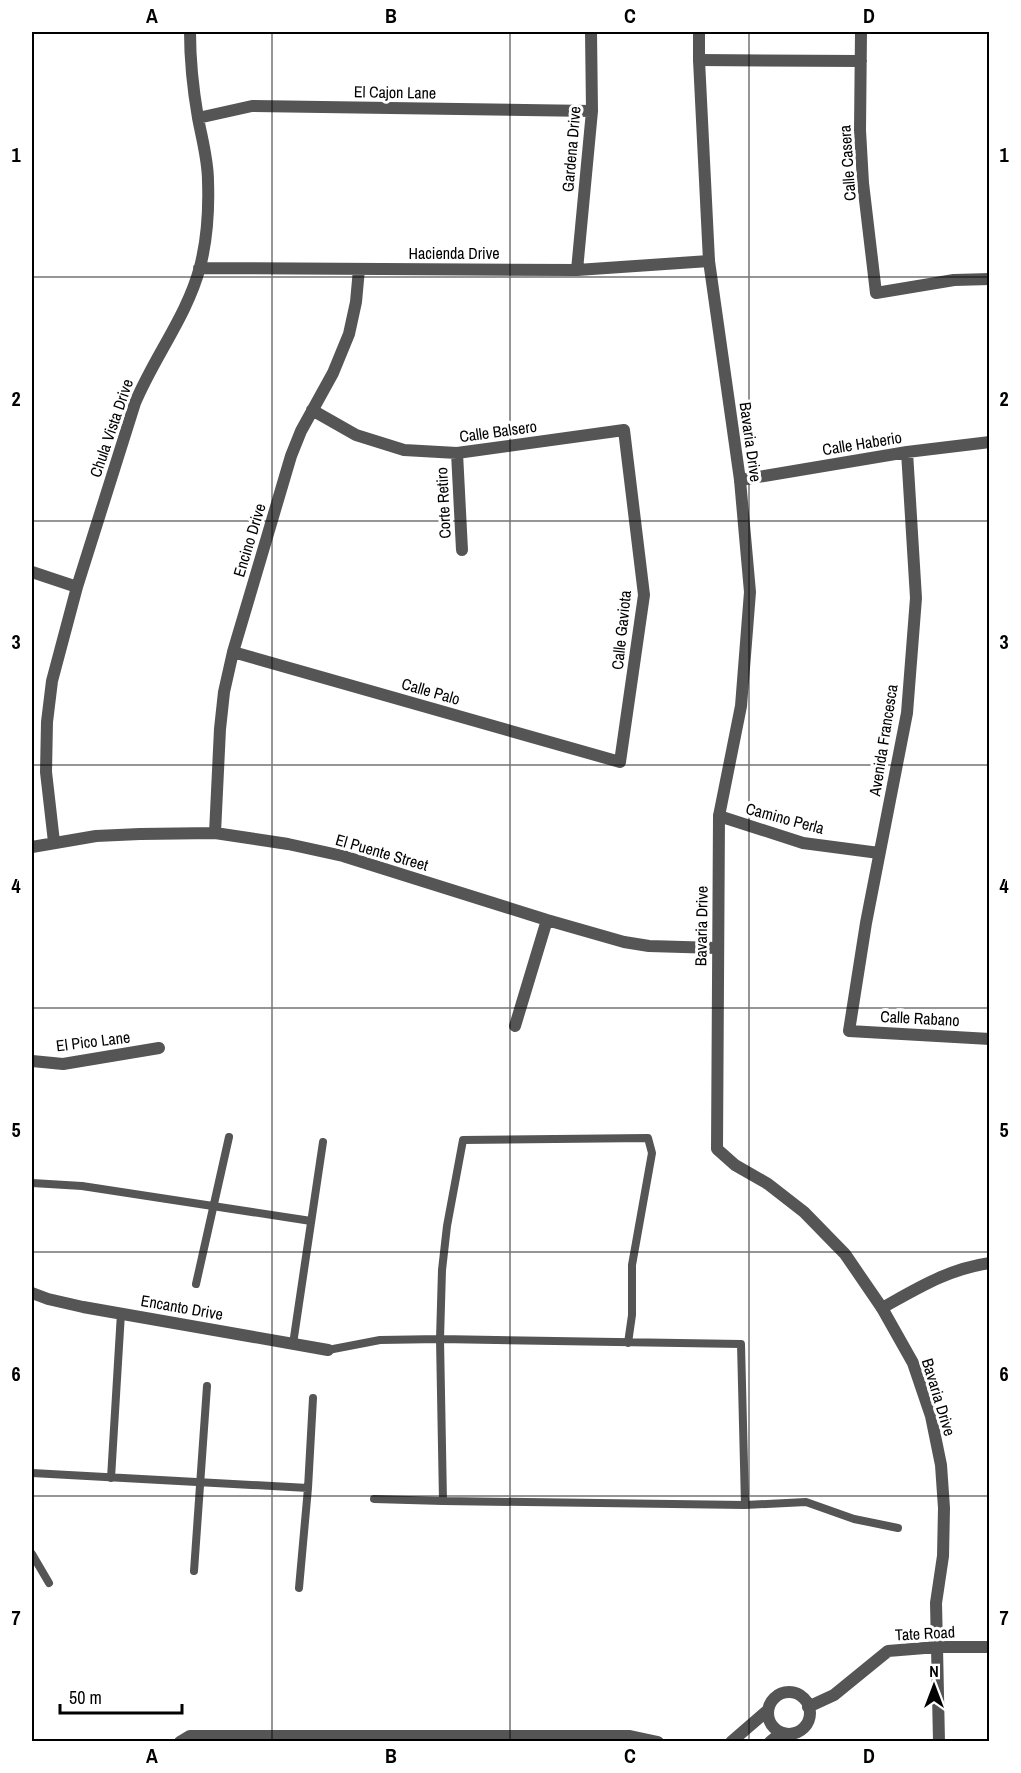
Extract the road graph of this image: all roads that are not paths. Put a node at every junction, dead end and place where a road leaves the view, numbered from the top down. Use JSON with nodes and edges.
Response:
{"nodes":[{"id":1,"x":190,"y":32,"type":"edge"},
{"id":2,"x":591,"y":32,"type":"edge"},
{"id":3,"x":699,"y":32,"type":"edge"},
{"id":4,"x":861,"y":32,"type":"edge"},
{"id":5,"x":699,"y":60,"type":"junction"},
{"id":6,"x":861,"y":61,"type":"junction"},
{"id":7,"x":592,"y":111,"type":"junction"},
{"id":8,"x":198,"y":118,"type":"junction"},
{"id":9,"x":709,"y":261,"type":"junction"},
{"id":10,"x":199,"y":268,"type":"junction"},
{"id":11,"x":359,"y":269,"type":"junction"},
{"id":12,"x":577,"y":270,"type":"junction"},
{"id":13,"x":990,"y":279,"type":"edge"},
{"id":14,"x":312,"y":410,"type":"junction"},
{"id":15,"x":624,"y":429,"type":"joint"},
{"id":16,"x":990,"y":442,"type":"edge"},
{"id":17,"x":907,"y":452,"type":"junction"},
{"id":18,"x":457,"y":453,"type":"junction"},
{"id":19,"x":740,"y":480,"type":"junction"},
{"id":20,"x":462,"y":550,"type":"dead end"},
{"id":21,"x":32,"y":572,"type":"edge"},
{"id":22,"x":77,"y":587,"type":"junction"},
{"id":23,"x":233,"y":652,"type":"junction"},
{"id":24,"x":620,"y":762,"type":"joint"},
{"id":25,"x":719,"y":816,"type":"junction"},
{"id":26,"x":215,"y":833,"type":"junction"},
{"id":27,"x":54,"y":842,"type":"junction"},
{"id":28,"x":32,"y":846,"type":"edge"},
{"id":29,"x":879,"y":853,"type":"junction"},
{"id":30,"x":547,"y":920,"type":"junction"},
{"id":31,"x":717,"y":948,"type":"junction"},
{"id":32,"x":515,"y":1026,"type":"dead end"},
{"id":33,"x":849,"y":1031,"type":"joint"},
{"id":34,"x":990,"y":1039,"type":"edge"},
{"id":35,"x":159,"y":1048,"type":"dead end"},
{"id":36,"x":32,"y":1061,"type":"edge"},
{"id":37,"x":229,"y":1137,"type":"dead end"},
{"id":38,"x":323,"y":1142,"type":"dead end"},
{"id":39,"x":32,"y":1183,"type":"edge"},
{"id":40,"x":214,"y":1206,"type":"junction"},
{"id":41,"x":311,"y":1221,"type":"junction"},
{"id":42,"x":990,"y":1263,"type":"edge"},
{"id":43,"x":196,"y":1284,"type":"dead end"},
{"id":44,"x":32,"y":1293,"type":"edge"},
{"id":45,"x":882,"y":1308,"type":"junction"},
{"id":46,"x":121,"y":1313,"type":"junction"},
{"id":47,"x":440,"y":1339,"type":"junction"},
{"id":48,"x":628,"y":1343,"type":"junction"},
{"id":49,"x":293,"y":1344,"type":"junction"},
{"id":50,"x":328,"y":1350,"type":"joint"},
{"id":51,"x":207,"y":1386,"type":"dead end"},
{"id":52,"x":313,"y":1398,"type":"dead end"},
{"id":53,"x":32,"y":1473,"type":"edge"},
{"id":54,"x":111,"y":1478,"type":"junction"},
{"id":55,"x":201,"y":1482,"type":"junction"},
{"id":56,"x":308,"y":1488,"type":"junction"},
{"id":57,"x":374,"y":1499,"type":"dead end"},
{"id":58,"x":443,"y":1501,"type":"junction"},
{"id":59,"x":745,"y":1505,"type":"junction"},
{"id":60,"x":898,"y":1528,"type":"dead end"},
{"id":61,"x":32,"y":1554,"type":"edge"},
{"id":62,"x":194,"y":1571,"type":"dead end"},
{"id":63,"x":49,"y":1583,"type":"dead end"},
{"id":64,"x":299,"y":1588,"type":"dead end"},
{"id":65,"x":937,"y":1647,"type":"junction"},
{"id":66,"x":990,"y":1647,"type":"edge"},
{"id":67,"x":808,"y":1707,"type":"junction"},
{"id":68,"x":768,"y":1710,"type":"junction"},
{"id":69,"x":781,"y":1733,"type":"junction"},
{"id":70,"x":180,"y":1742,"type":"edge"},
{"id":71,"x":658,"y":1742,"type":"edge"},
{"id":72,"x":731,"y":1742,"type":"edge"},
{"id":73,"x":770,"y":1742,"type":"edge"},
{"id":74,"x":939,"y":1742,"type":"edge"}],
"edges":[{"from":1,"to":8,"type":"street","name":"Chula Vista Drive"},
{"from":2,"to":7,"type":"street","name":"Gardena Drive"},
{"from":3,"to":5,"type":"street","name":"Bavaria Drive"},
{"from":4,"to":6,"type":"street","name":"Calle Casera"},
{"from":5,"to":6,"type":"street"},
{"from":5,"to":9,"type":"street","name":"Bavaria Drive"},
{"from":6,"to":13,"type":"street","name":"Calle Casera"},
{"from":7,"to":8,"type":"street","name":"El Cajon Lane"},
{"from":7,"to":12,"type":"street","name":"Gardena Drive"},
{"from":8,"to":10,"type":"street","name":"Chula Vista Drive"},
{"from":9,"to":12,"type":"street","name":"Hacienda Drive"},
{"from":9,"to":19,"type":"street","name":"Bavaria Drive"},
{"from":10,"to":11,"type":"street","name":"Hacienda Drive"},
{"from":10,"to":22,"type":"street","name":"Chula Vista Drive"},
{"from":11,"to":12,"type":"street","name":"Hacienda Drive"},
{"from":11,"to":14,"type":"street","name":"Encino Drive"},
{"from":14,"to":18,"type":"street","name":"Calle Balsero"},
{"from":14,"to":23,"type":"street","name":"Encino Drive"},
{"from":15,"to":18,"type":"street","name":"Calle Balsero"},
{"from":15,"to":24,"type":"street","name":"Calle Gaviota"},
{"from":16,"to":17,"type":"street","name":"Calle Haberio"},
{"from":17,"to":19,"type":"street","name":"Calle Haberio"},
{"from":17,"to":29,"type":"street","name":"Avenida Francesca"},
{"from":18,"to":20,"type":"street","name":"Corte Retiro"},
{"from":19,"to":25,"type":"street","name":"Bavaria Drive"},
{"from":21,"to":22,"type":"street"},
{"from":22,"to":27,"type":"street","name":"Chula Vista Drive"},
{"from":23,"to":24,"type":"street","name":"Calle Palo"},
{"from":23,"to":26,"type":"street","name":"Encino Drive"},
{"from":25,"to":29,"type":"street","name":"Camino Perla"},
{"from":25,"to":31,"type":"street","name":"Bavaria Drive"},
{"from":26,"to":27,"type":"street","name":"El Puente Street"},
{"from":26,"to":30,"type":"street","name":"El Puente Street"},
{"from":27,"to":28,"type":"street","name":"El Puente Street"},
{"from":29,"to":33,"type":"street","name":"Avenida Francesca"},
{"from":30,"to":31,"type":"street","name":"El Puente Street"},
{"from":30,"to":32,"type":"street"},
{"from":31,"to":45,"type":"street","name":"Bavaria Drive"},
{"from":33,"to":34,"type":"street","name":"Calle Rabano"},
{"from":35,"to":36,"type":"street","name":"El Pico Lane"},
{"from":37,"to":40,"type":"lane"},
{"from":38,"to":41,"type":"lane"},
{"from":39,"to":40,"type":"lane"},
{"from":40,"to":41,"type":"lane"},
{"from":40,"to":43,"type":"lane"},
{"from":41,"to":49,"type":"lane"},
{"from":42,"to":45,"type":"street"},
{"from":44,"to":46,"type":"street","name":"Encanto Drive"},
{"from":45,"to":65,"type":"street","name":"Bavaria Drive"},
{"from":46,"to":49,"type":"street","name":"Encanto Drive"},
{"from":46,"to":54,"type":"lane"},
{"from":47,"to":48,"type":"lane"},
{"from":47,"to":48,"type":"lane"},
{"from":47,"to":50,"type":"lane"},
{"from":47,"to":58,"type":"lane"},
{"from":48,"to":59,"type":"lane"},
{"from":49,"to":50,"type":"street","name":"Encanto Drive"},
{"from":51,"to":55,"type":"lane"},
{"from":52,"to":56,"type":"lane"},
{"from":53,"to":54,"type":"lane"},
{"from":54,"to":55,"type":"lane"},
{"from":55,"to":56,"type":"lane"},
{"from":55,"to":62,"type":"lane"},
{"from":56,"to":64,"type":"lane"},
{"from":57,"to":58,"type":"lane"},
{"from":58,"to":59,"type":"lane"},
{"from":59,"to":60,"type":"lane"},
{"from":61,"to":63,"type":"lane"},
{"from":65,"to":66,"type":"street","name":"Tate Road"},
{"from":65,"to":67,"type":"street","name":"Tate Road"},
{"from":65,"to":74,"type":"street","name":"Bavaria Drive"},
{"from":67,"to":68,"type":"street"},
{"from":67,"to":69,"type":"street"},
{"from":68,"to":69,"type":"street"},
{"from":68,"to":72,"type":"street"},
{"from":69,"to":73,"type":"street"},
{"from":70,"to":71,"type":"street"}]}
